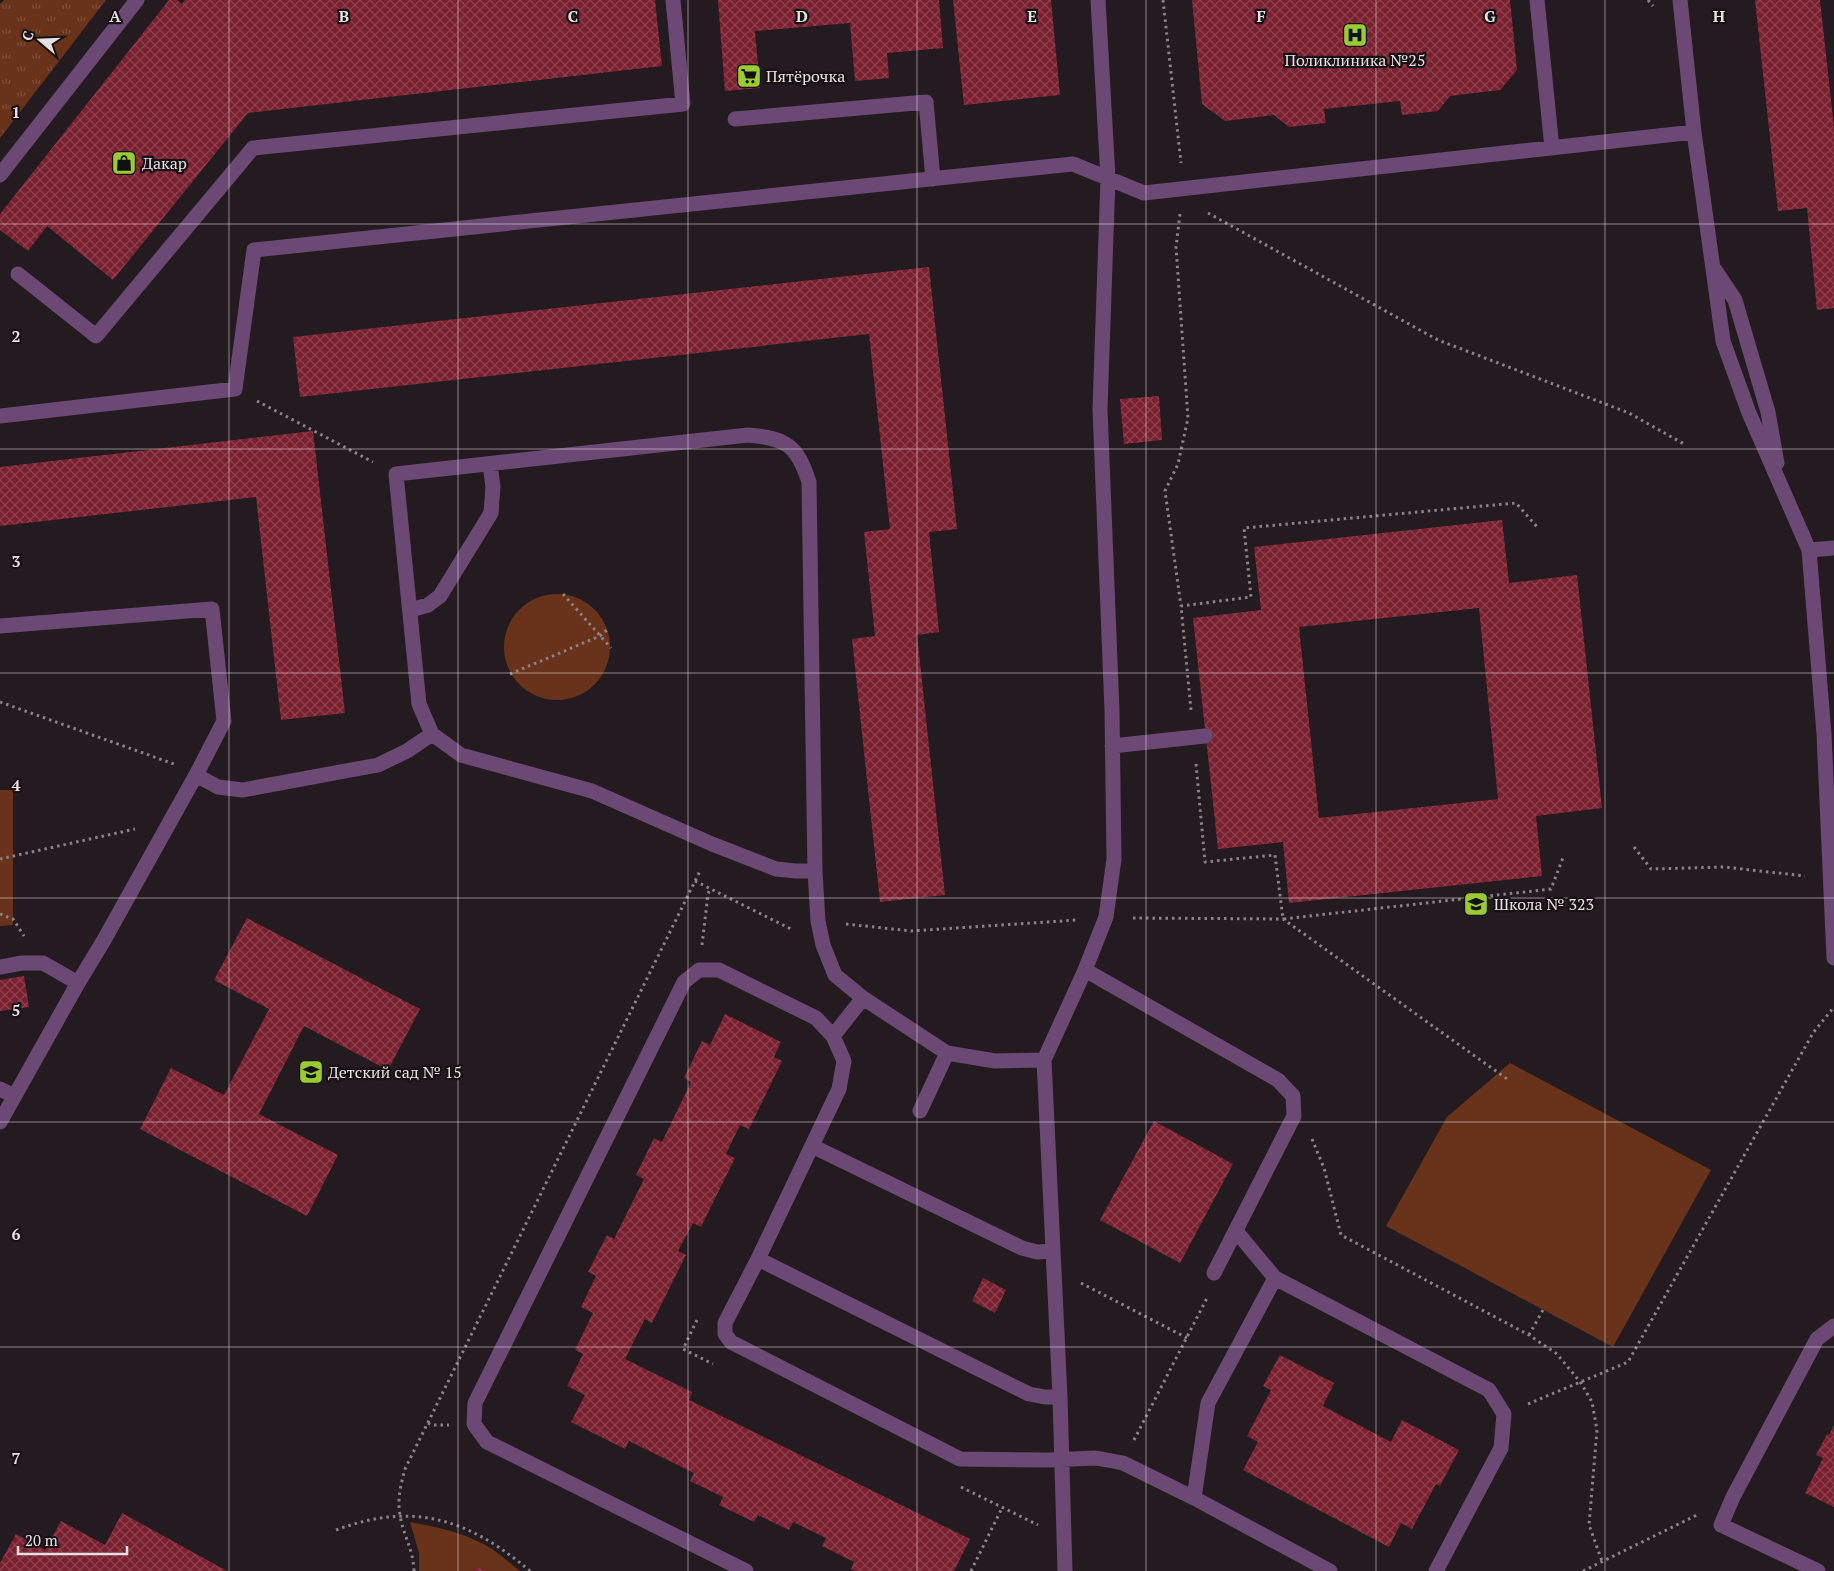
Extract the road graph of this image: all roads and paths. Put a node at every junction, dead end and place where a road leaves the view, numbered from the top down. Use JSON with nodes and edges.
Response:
{"nodes":[{"id":1,"x":137,"y":0,"type":"edge"},
{"id":2,"x":673,"y":0,"type":"edge"},
{"id":3,"x":1098,"y":0,"type":"edge"},
{"id":4,"x":1163,"y":0,"type":"edge"},
{"id":5,"x":1537,"y":0,"type":"edge"},
{"id":6,"x":1680,"y":0,"type":"edge"},
{"id":7,"x":735,"y":119,"type":"dead end"},
{"id":8,"x":1694,"y":132,"type":"junction"},
{"id":9,"x":1552,"y":148,"type":"junction"},
{"id":10,"x":0,"y":175,"type":"edge"},
{"id":11,"x":1108,"y":178,"type":"junction"},
{"id":12,"x":933,"y":179,"type":"junction"},
{"id":13,"x":1183,"y":189,"type":"junction"},
{"id":14,"x":1712,"y":267,"type":"junction"},
{"id":15,"x":18,"y":274,"type":"dead end"},
{"id":16,"x":235,"y":389,"type":"junction"},
{"id":17,"x":0,"y":416,"type":"edge"},
{"id":18,"x":1684,"y":444,"type":"dead end"},
{"id":19,"x":490,"y":464,"type":"junction"},
{"id":20,"x":396,"y":474,"type":"junction"},
{"id":21,"x":1780,"y":485,"type":"junction"},
{"id":22,"x":1538,"y":528,"type":"dead end"},
{"id":23,"x":1834,"y":548,"type":"edge"},
{"id":24,"x":1809,"y":550,"type":"junction"},
{"id":25,"x":564,"y":594,"type":"dead end"},
{"id":26,"x":1192,"y":604,"type":"dead end"},
{"id":27,"x":1181,"y":606,"type":"dead end"},
{"id":28,"x":411,"y":610,"type":"junction"},
{"id":29,"x":0,"y":626,"type":"edge"},
{"id":30,"x":608,"y":629,"type":"dead end"},
{"id":31,"x":600,"y":636,"type":"junction"},
{"id":32,"x":611,"y":648,"type":"dead end"},
{"id":33,"x":510,"y":674,"type":"dead end"},
{"id":34,"x":0,"y":702,"type":"edge"},
{"id":35,"x":432,"y":734,"type":"junction"},
{"id":36,"x":1205,"y":736,"type":"dead end"},
{"id":37,"x":1112,"y":746,"type":"junction"},
{"id":38,"x":196,"y":775,"type":"junction"},
{"id":39,"x":169,"y":822,"type":"junction"},
{"id":40,"x":712,"y":844,"type":"junction"},
{"id":41,"x":1634,"y":847,"type":"dead end"},
{"id":42,"x":1564,"y":854,"type":"dead end"},
{"id":43,"x":1205,"y":856,"type":"dead end"},
{"id":44,"x":0,"y":860,"type":"edge"},
{"id":45,"x":815,"y":871,"type":"junction"},
{"id":46,"x":1830,"y":873,"type":"junction"},
{"id":47,"x":695,"y":881,"type":"junction"},
{"id":48,"x":710,"y":889,"type":"junction"},
{"id":49,"x":0,"y":914,"type":"edge"},
{"id":50,"x":1126,"y":918,"type":"dead end"},
{"id":51,"x":13,"y":919,"type":"dead end"},
{"id":52,"x":1087,"y":919,"type":"dead end"},
{"id":53,"x":1282,"y":919,"type":"junction"},
{"id":54,"x":818,"y":921,"type":"junction"},
{"id":55,"x":823,"y":945,"type":"junction"},
{"id":56,"x":1834,"y":958,"type":"edge"},
{"id":57,"x":0,"y":967,"type":"edge"},
{"id":58,"x":699,"y":970,"type":"junction"},
{"id":59,"x":1085,"y":970,"type":"junction"},
{"id":60,"x":78,"y":983,"type":"junction"},
{"id":61,"x":863,"y":998,"type":"junction"},
{"id":62,"x":1834,"y":1007,"type":"edge"},
{"id":63,"x":833,"y":1036,"type":"junction"},
{"id":64,"x":947,"y":1053,"type":"junction"},
{"id":65,"x":1044,"y":1060,"type":"junction"},
{"id":66,"x":1507,"y":1079,"type":"dead end"},
{"id":67,"x":0,"y":1089,"type":"edge"},
{"id":68,"x":14,"y":1096,"type":"junction"},
{"id":69,"x":920,"y":1111,"type":"dead end"},
{"id":70,"x":1294,"y":1116,"type":"junction"},
{"id":71,"x":0,"y":1122,"type":"edge"},
{"id":72,"x":812,"y":1146,"type":"junction"},
{"id":73,"x":1236,"y":1231,"type":"junction"},
{"id":74,"x":1053,"y":1251,"type":"junction"},
{"id":75,"x":758,"y":1259,"type":"junction"},
{"id":76,"x":1054,"y":1269,"type":"junction"},
{"id":77,"x":1214,"y":1273,"type":"joint"},
{"id":78,"x":1275,"y":1278,"type":"junction"},
{"id":79,"x":1543,"y":1310,"type":"dead end"},
{"id":80,"x":701,"y":1314,"type":"dead end"},
{"id":81,"x":1834,"y":1326,"type":"edge"},
{"id":82,"x":1529,"y":1336,"type":"junction"},
{"id":83,"x":1187,"y":1338,"type":"junction"},
{"id":84,"x":718,"y":1367,"type":"dead end"},
{"id":85,"x":1581,"y":1382,"type":"junction"},
{"id":86,"x":1060,"y":1397,"type":"junction"},
{"id":87,"x":1504,"y":1414,"type":"junction"},
{"id":88,"x":1061,"y":1460,"type":"junction"},
{"id":89,"x":1123,"y":1463,"type":"junction"},
{"id":90,"x":958,"y":1486,"type":"dead end"},
{"id":91,"x":1734,"y":1497,"type":"junction"},
{"id":92,"x":1194,"y":1498,"type":"junction"},
{"id":93,"x":1002,"y":1508,"type":"junction"},
{"id":94,"x":400,"y":1516,"type":"junction"},
{"id":95,"x":336,"y":1530,"type":"dead end"},
{"id":96,"x":1064,"y":1531,"type":"junction"},
{"id":97,"x":1602,"y":1562,"type":"junction"},
{"id":98,"x":414,"y":1571,"type":"edge"},
{"id":99,"x":530,"y":1571,"type":"edge"},
{"id":100,"x":746,"y":1571,"type":"edge"},
{"id":101,"x":971,"y":1571,"type":"edge"},
{"id":102,"x":1064,"y":1571,"type":"edge"},
{"id":103,"x":1330,"y":1571,"type":"edge"},
{"id":104,"x":1436,"y":1571,"type":"edge"},
{"id":105,"x":1583,"y":1571,"type":"edge"},
{"id":106,"x":1818,"y":1571,"type":"edge"}],
"edges":[{"from":1,"to":10,"type":"lane"},
{"from":2,"to":15,"type":"lane"},
{"from":3,"to":11,"type":"lane"},
{"from":4,"to":13,"type":"path"},
{"from":5,"to":9,"type":"lane"},
{"from":6,"to":8,"type":"lane"},
{"from":7,"to":12,"type":"lane"},
{"from":8,"to":9,"type":"lane"},
{"from":8,"to":14,"type":"lane"},
{"from":9,"to":13,"type":"lane"},
{"from":11,"to":12,"type":"lane"},
{"from":11,"to":13,"type":"lane"},
{"from":11,"to":37,"type":"lane"},
{"from":12,"to":16,"type":"lane"},
{"from":13,"to":18,"type":"path"},
{"from":13,"to":27,"type":"path"},
{"from":14,"to":21,"type":"lane"},
{"from":14,"to":21,"type":"lane"},
{"from":16,"to":17,"type":"lane"},
{"from":16,"to":20,"type":"path"},
{"from":19,"to":20,"type":"lane"},
{"from":19,"to":28,"type":"lane"},
{"from":19,"to":45,"type":"lane"},
{"from":20,"to":28,"type":"lane"},
{"from":21,"to":24,"type":"lane"},
{"from":22,"to":26,"type":"path"},
{"from":23,"to":24,"type":"lane"},
{"from":24,"to":46,"type":"lane"},
{"from":25,"to":31,"type":"path"},
{"from":28,"to":35,"type":"lane"},
{"from":29,"to":38,"type":"lane"},
{"from":30,"to":31,"type":"path"},
{"from":31,"to":32,"type":"path"},
{"from":31,"to":33,"type":"path"},
{"from":34,"to":38,"type":"path"},
{"from":35,"to":38,"type":"lane"},
{"from":35,"to":40,"type":"lane"},
{"from":36,"to":37,"type":"lane"},
{"from":37,"to":59,"type":"lane"},
{"from":38,"to":39,"type":"lane"},
{"from":39,"to":44,"type":"path"},
{"from":39,"to":60,"type":"lane"},
{"from":40,"to":45,"type":"lane"},
{"from":40,"to":47,"type":"path"},
{"from":41,"to":46,"type":"path"},
{"from":42,"to":53,"type":"path"},
{"from":43,"to":53,"type":"path"},
{"from":45,"to":54,"type":"lane"},
{"from":46,"to":56,"type":"lane"},
{"from":47,"to":48,"type":"path"},
{"from":47,"to":94,"type":"path"},
{"from":48,"to":55,"type":"path"},
{"from":48,"to":58,"type":"path"},
{"from":49,"to":51,"type":"path"},
{"from":50,"to":53,"type":"path"},
{"from":52,"to":54,"type":"path"},
{"from":53,"to":66,"type":"path"},
{"from":54,"to":55,"type":"lane"},
{"from":55,"to":61,"type":"lane"},
{"from":57,"to":60,"type":"lane"},
{"from":58,"to":63,"type":"lane"},
{"from":58,"to":100,"type":"lane"},
{"from":59,"to":65,"type":"lane"},
{"from":59,"to":70,"type":"lane"},
{"from":60,"to":68,"type":"lane"},
{"from":61,"to":63,"type":"lane"},
{"from":61,"to":64,"type":"lane"},
{"from":62,"to":85,"type":"path"},
{"from":63,"to":72,"type":"lane"},
{"from":64,"to":65,"type":"lane"},
{"from":64,"to":69,"type":"lane"},
{"from":65,"to":74,"type":"lane"},
{"from":67,"to":68,"type":"lane"},
{"from":68,"to":71,"type":"lane"},
{"from":70,"to":73,"type":"lane"},
{"from":70,"to":82,"type":"path"},
{"from":72,"to":74,"type":"lane"},
{"from":72,"to":75,"type":"lane"},
{"from":73,"to":77,"type":"lane"},
{"from":73,"to":78,"type":"lane"},
{"from":74,"to":76,"type":"lane"},
{"from":75,"to":86,"type":"lane"},
{"from":75,"to":88,"type":"lane"},
{"from":76,"to":83,"type":"path"},
{"from":76,"to":86,"type":"lane"},
{"from":77,"to":83,"type":"path"},
{"from":78,"to":87,"type":"lane"},
{"from":78,"to":92,"type":"lane"},
{"from":79,"to":82,"type":"path"},
{"from":80,"to":84,"type":"path"},
{"from":81,"to":91,"type":"lane"},
{"from":82,"to":85,"type":"path"},
{"from":83,"to":89,"type":"path"},
{"from":85,"to":87,"type":"path"},
{"from":85,"to":97,"type":"path"},
{"from":86,"to":88,"type":"lane"},
{"from":87,"to":104,"type":"lane"},
{"from":88,"to":89,"type":"lane"},
{"from":88,"to":96,"type":"lane"},
{"from":89,"to":92,"type":"lane"},
{"from":90,"to":93,"type":"path"},
{"from":91,"to":97,"type":"path"},
{"from":91,"to":106,"type":"lane"},
{"from":92,"to":103,"type":"lane"},
{"from":93,"to":96,"type":"path"},
{"from":93,"to":101,"type":"path"},
{"from":94,"to":95,"type":"path"},
{"from":94,"to":98,"type":"path"},
{"from":94,"to":99,"type":"path"},
{"from":96,"to":102,"type":"lane"},
{"from":97,"to":105,"type":"path"}]}
